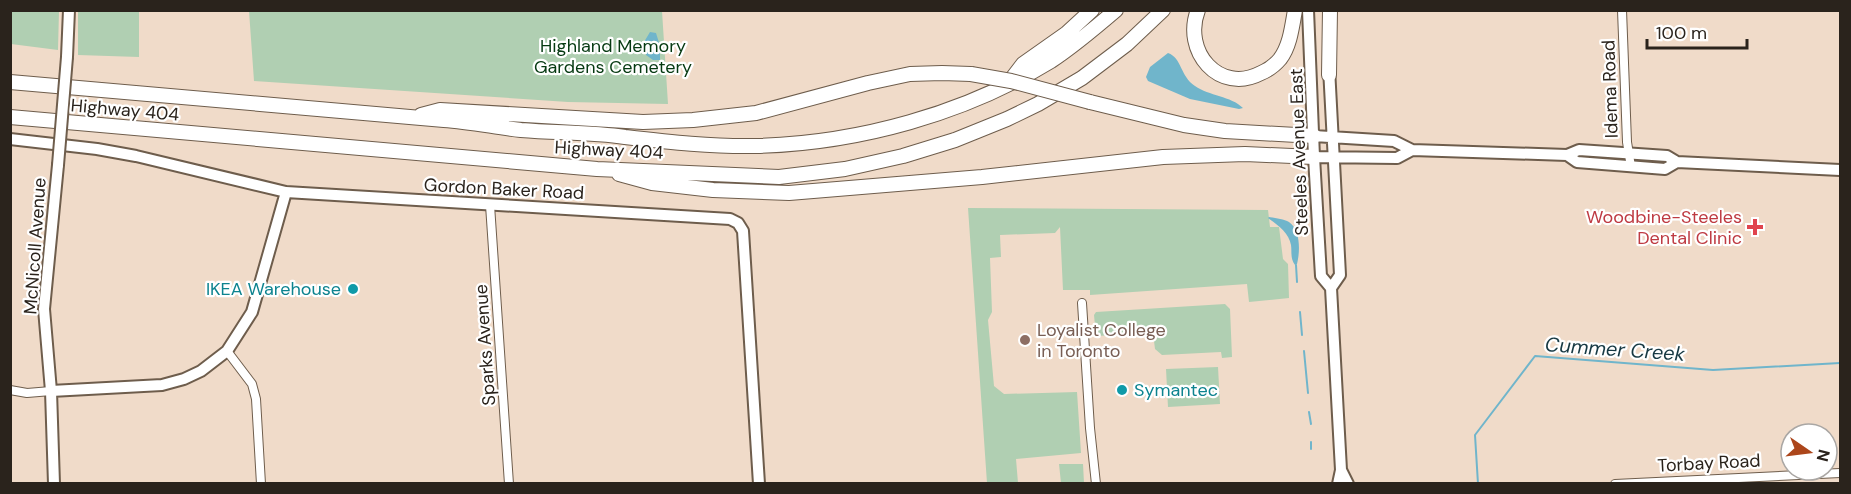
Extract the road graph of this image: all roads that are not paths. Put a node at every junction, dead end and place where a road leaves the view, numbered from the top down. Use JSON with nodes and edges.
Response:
{"nodes":[{"id":1,"x":69,"y":10,"type":"edge"},
{"id":2,"x":1092,"y":10,"type":"edge"},
{"id":3,"x":1116,"y":10,"type":"edge"},
{"id":4,"x":1163,"y":10,"type":"edge"},
{"id":5,"x":1198,"y":10,"type":"edge"},
{"id":6,"x":1295,"y":10,"type":"edge"},
{"id":7,"x":1308,"y":10,"type":"edge"},
{"id":8,"x":1325,"y":10,"type":"edge"},
{"id":9,"x":1330,"y":10,"type":"edge"},
{"id":10,"x":1622,"y":10,"type":"edge"},
{"id":11,"x":1329,"y":75,"type":"junction"},
{"id":12,"x":10,"y":82,"type":"edge"},
{"id":13,"x":1009,"y":83,"type":"junction"},
{"id":14,"x":10,"y":117,"type":"edge"},
{"id":15,"x":412,"y":117,"type":"junction"},
{"id":16,"x":1314,"y":136,"type":"junction"},
{"id":17,"x":1332,"y":137,"type":"junction"},
{"id":18,"x":10,"y":139,"type":"edge"},
{"id":19,"x":1412,"y":150,"type":"junction"},
{"id":20,"x":1629,"y":153,"type":"junction"},
{"id":21,"x":1567,"y":155,"type":"junction"},
{"id":22,"x":1314,"y":157,"type":"junction"},
{"id":23,"x":1334,"y":157,"type":"junction"},
{"id":24,"x":1677,"y":162,"type":"junction"},
{"id":25,"x":1631,"y":166,"type":"junction"},
{"id":26,"x":597,"y":169,"type":"junction"},
{"id":27,"x":1840,"y":170,"type":"edge"},
{"id":28,"x":286,"y":192,"type":"junction"},
{"id":29,"x":490,"y":205,"type":"junction"},
{"id":30,"x":1331,"y":288,"type":"junction"},
{"id":31,"x":1082,"y":303,"type":"dead end"},
{"id":32,"x":228,"y":351,"type":"junction"},
{"id":33,"x":10,"y":390,"type":"edge"},
{"id":34,"x":51,"y":391,"type":"junction"},
{"id":35,"x":1341,"y":470,"type":"junction"},
{"id":36,"x":1840,"y":473,"type":"edge"},
{"id":37,"x":54,"y":483,"type":"edge"},
{"id":38,"x":261,"y":483,"type":"edge"},
{"id":39,"x":509,"y":483,"type":"edge"},
{"id":40,"x":759,"y":483,"type":"edge"},
{"id":41,"x":1096,"y":483,"type":"edge"},
{"id":42,"x":1338,"y":483,"type":"edge"},
{"id":43,"x":1348,"y":483,"type":"edge"},
{"id":44,"x":1615,"y":483,"type":"edge"}],
"edges":[{"from":1,"to":34,"type":"street","name":"McNicoll Avenue","bridge":true},
{"from":2,"to":13,"type":"highway"},
{"from":3,"to":13,"type":"highway","name":"Highway 404"},
{"from":4,"to":26,"type":"highway","name":"Highway 404"},
{"from":5,"to":6,"type":"highway"},
{"from":7,"to":16,"type":"street","name":"Steeles Avenue East"},
{"from":8,"to":11,"type":"street","name":"Steeles Avenue East"},
{"from":9,"to":11,"type":"highway"},
{"from":10,"to":20,"type":"street","name":"Idema Road"},
{"from":11,"to":17,"type":"street","name":"Steeles Avenue East"},
{"from":12,"to":15,"type":"highway","name":"Highway 404"},
{"from":13,"to":15,"type":"highway","name":"Highway 404"},
{"from":14,"to":26,"type":"highway","name":"Highway 404"},
{"from":15,"to":16,"type":"highway","bridge":true},
{"from":16,"to":17,"type":"street"},
{"from":16,"to":22,"type":"street","name":"Steeles Avenue East"},
{"from":17,"to":19,"type":"street"},
{"from":17,"to":23,"type":"street","name":"Steeles Avenue East"},
{"from":18,"to":28,"type":"street","name":"Gordon Baker Road"},
{"from":19,"to":21,"type":"street"},
{"from":19,"to":23,"type":"street"},
{"from":20,"to":21,"type":"street"},
{"from":20,"to":24,"type":"street"},
{"from":20,"to":25,"type":"street","name":"Idema Road"},
{"from":21,"to":25,"type":"street"},
{"from":22,"to":23,"type":"street"},
{"from":22,"to":26,"type":"highway"},
{"from":22,"to":30,"type":"street","name":"Steeles Avenue East"},
{"from":23,"to":30,"type":"street","name":"Steeles Avenue East"},
{"from":24,"to":25,"type":"street"},
{"from":24,"to":27,"type":"street"},
{"from":28,"to":29,"type":"street","name":"Gordon Baker Road"},
{"from":28,"to":32,"type":"street"},
{"from":29,"to":39,"type":"street","name":"Sparks Avenue"},
{"from":29,"to":40,"type":"street","name":"Gordon Baker Road"},
{"from":30,"to":35,"type":"street","name":"Steeles Avenue East"},
{"from":31,"to":41,"type":"street"},
{"from":32,"to":34,"type":"street"},
{"from":32,"to":38,"type":"street"},
{"from":33,"to":34,"type":"street"},
{"from":34,"to":37,"type":"street","name":"McNicoll Avenue"},
{"from":35,"to":42,"type":"street","name":"Steeles Avenue East"},
{"from":35,"to":43,"type":"street","name":"Steeles Avenue East"},
{"from":36,"to":44,"type":"street","name":"Torbay Road"}]}
